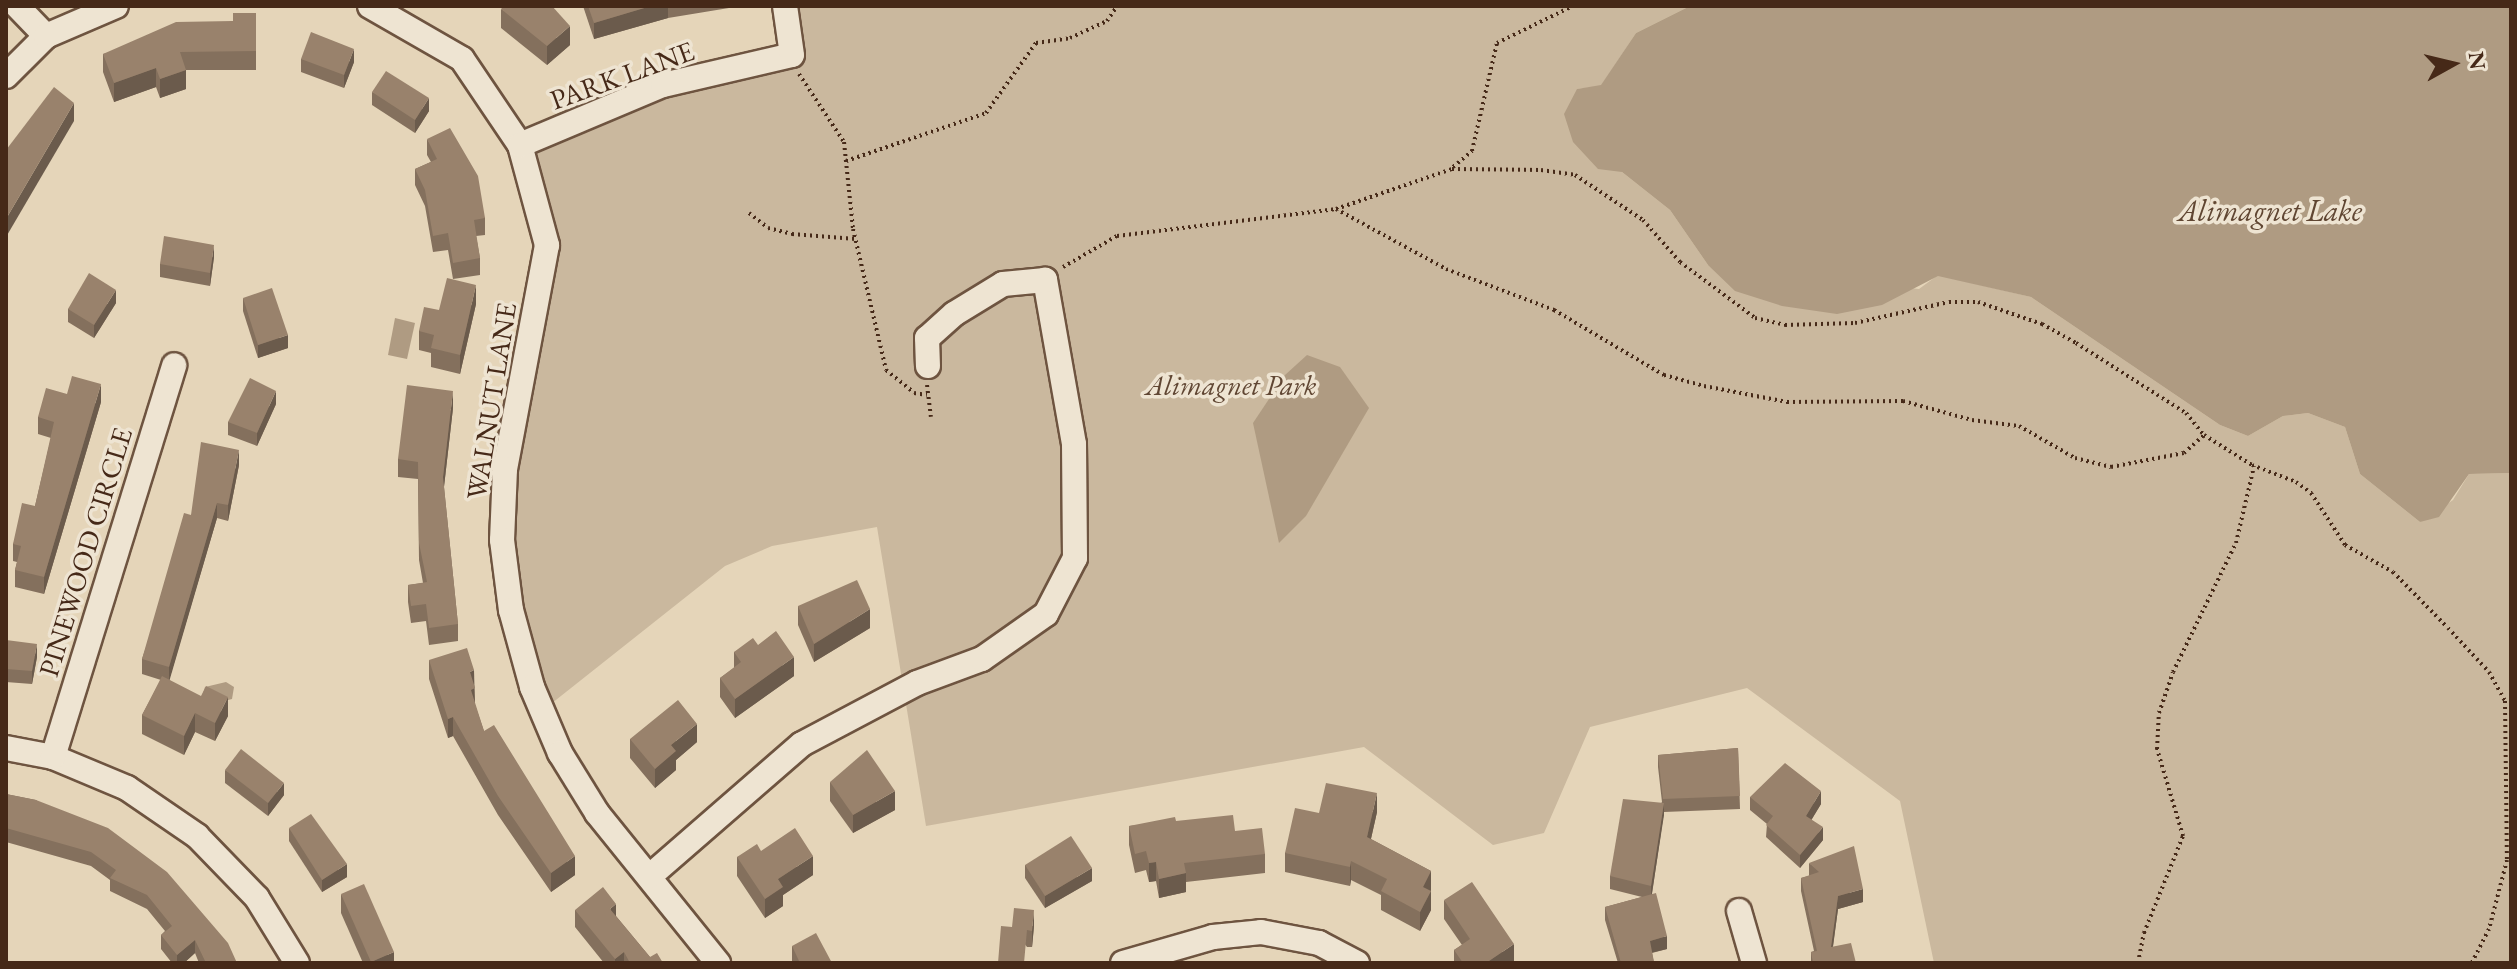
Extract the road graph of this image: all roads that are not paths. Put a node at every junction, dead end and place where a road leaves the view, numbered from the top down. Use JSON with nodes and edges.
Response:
{"nodes":[{"id":1,"x":17,"y":6,"type":"edge"},
{"id":2,"x":116,"y":6,"type":"edge"},
{"id":3,"x":370,"y":6,"type":"edge"},
{"id":4,"x":785,"y":6,"type":"edge"},
{"id":5,"x":46,"y":36,"type":"junction"},
{"id":6,"x":6,"y":76,"type":"edge"},
{"id":7,"x":520,"y":145,"type":"junction"},
{"id":8,"x":174,"y":365,"type":"dead end"},
{"id":9,"x":928,"y":366,"type":"road end"},
{"id":10,"x":6,"y":748,"type":"edge"},
{"id":11,"x":53,"y":757,"type":"junction"},
{"id":12,"x":650,"y":876,"type":"junction"},
{"id":13,"x":1739,"y":911,"type":"dead end"},
{"id":14,"x":297,"y":963,"type":"edge"},
{"id":15,"x":718,"y":963,"type":"edge"},
{"id":16,"x":1123,"y":963,"type":"edge"},
{"id":17,"x":1357,"y":963,"type":"edge"},
{"id":18,"x":1754,"y":963,"type":"edge"}],
"edges":[{"from":1,"to":5,"type":"street"},
{"from":2,"to":5,"type":"street"},
{"from":3,"to":7,"type":"street","name":"WALNUT LANE"},
{"from":4,"to":7,"type":"street","name":"PARK LANE"},
{"from":5,"to":6,"type":"street"},
{"from":7,"to":12,"type":"street","name":"WALNUT LANE"},
{"from":8,"to":11,"type":"street","name":"PINEWOOD CIRCLE"},
{"from":9,"to":12,"type":"street"},
{"from":10,"to":11,"type":"street"},
{"from":11,"to":14,"type":"street"},
{"from":12,"to":15,"type":"street","name":"WALNUT LANE"},
{"from":13,"to":18,"type":"street"},
{"from":16,"to":17,"type":"street"}]}
